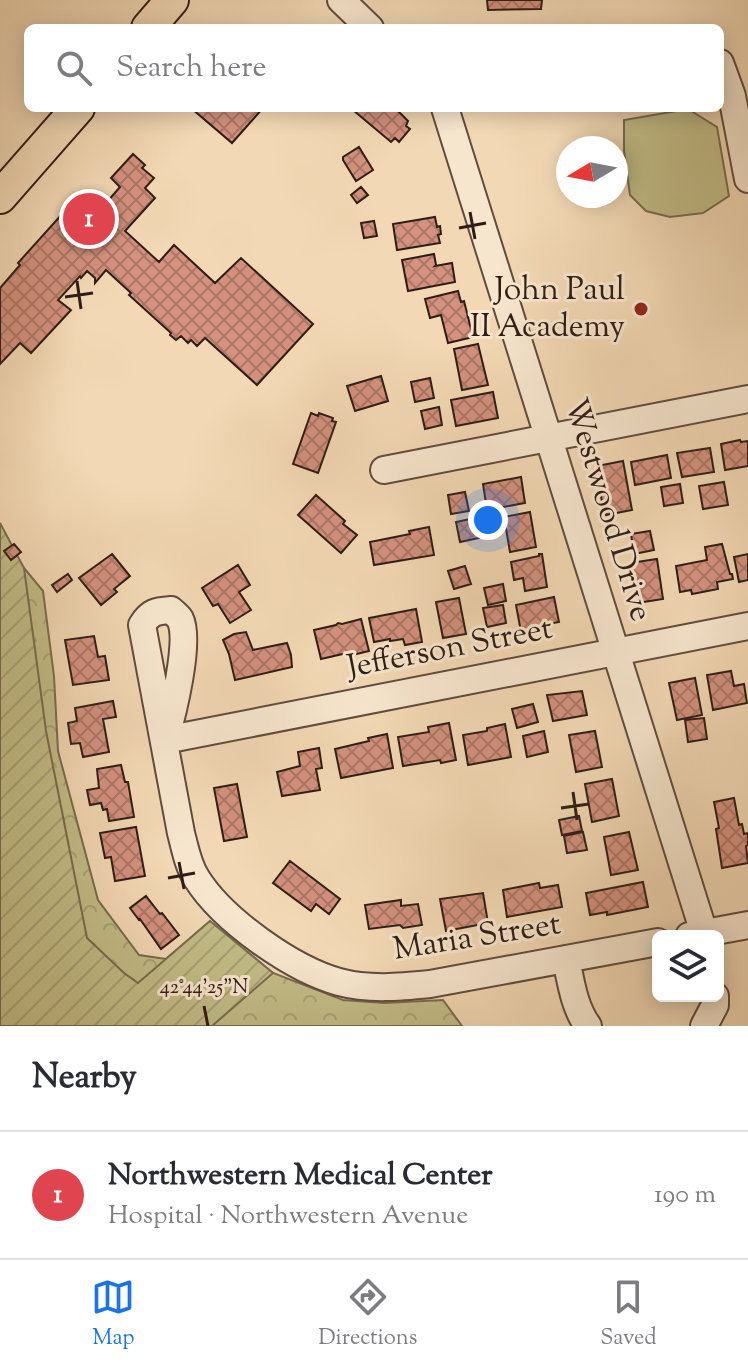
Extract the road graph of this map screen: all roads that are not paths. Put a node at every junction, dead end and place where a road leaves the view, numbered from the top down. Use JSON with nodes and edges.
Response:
{"nodes":[{"id":1,"x":172,"y":0,"type":"edge"},
{"id":2,"x":341,"y":0,"type":"edge"},
{"id":3,"x":151,"y":24,"type":"edge"},
{"id":4,"x":366,"y":24,"type":"edge"},
{"id":5,"x":724,"y":74,"type":"edge"},
{"id":6,"x":74,"y":112,"type":"edge"},
{"id":7,"x":446,"y":112,"type":"edge"},
{"id":8,"x":748,"y":179,"type":"edge"},
{"id":9,"x":3,"y":188,"type":"edge"},
{"id":10,"x":748,"y":399,"type":"edge"},
{"id":11,"x":549,"y":438,"type":"junction"},
{"id":12,"x":384,"y":470,"type":"dead end"},
{"id":13,"x":748,"y":626,"type":"edge"},
{"id":14,"x":615,"y":651,"type":"junction"},
{"id":15,"x":165,"y":740,"type":"joint"},
{"id":16,"x":748,"y":925,"type":"edge"},
{"id":17,"x":698,"y":930,"type":"edge"},
{"id":18,"x":724,"y":930,"type":"edge"},
{"id":19,"x":652,"y":943,"type":"edge"},
{"id":20,"x":566,"y":959,"type":"junction"},
{"id":21,"x":715,"y":1002,"type":"edge"},
{"id":22,"x":588,"y":1026,"type":"edge"},
{"id":23,"x":704,"y":1026,"type":"edge"}],
"edges":[{"from":1,"to":3,"type":"main road"},
{"from":2,"to":4,"type":"street"},
{"from":5,"to":8,"type":"street"},
{"from":6,"to":9,"type":"main road"},
{"from":7,"to":11,"type":"street","name":"Westwood Drive"},
{"from":10,"to":11,"type":"street"},
{"from":11,"to":12,"type":"street"},
{"from":11,"to":14,"type":"street","name":"Westwood Drive"},
{"from":13,"to":14,"type":"street","name":"Jefferson Street"},
{"from":14,"to":15,"type":"street","name":"Jefferson Street"},
{"from":14,"to":17,"type":"street","name":"Westwood Drive"},
{"from":15,"to":20,"type":"street","name":"Maria Street"},
{"from":16,"to":18,"type":"street"},
{"from":19,"to":20,"type":"street","name":"Maria Street"},
{"from":20,"to":22,"type":"street"},
{"from":21,"to":23,"type":"street"}]}
